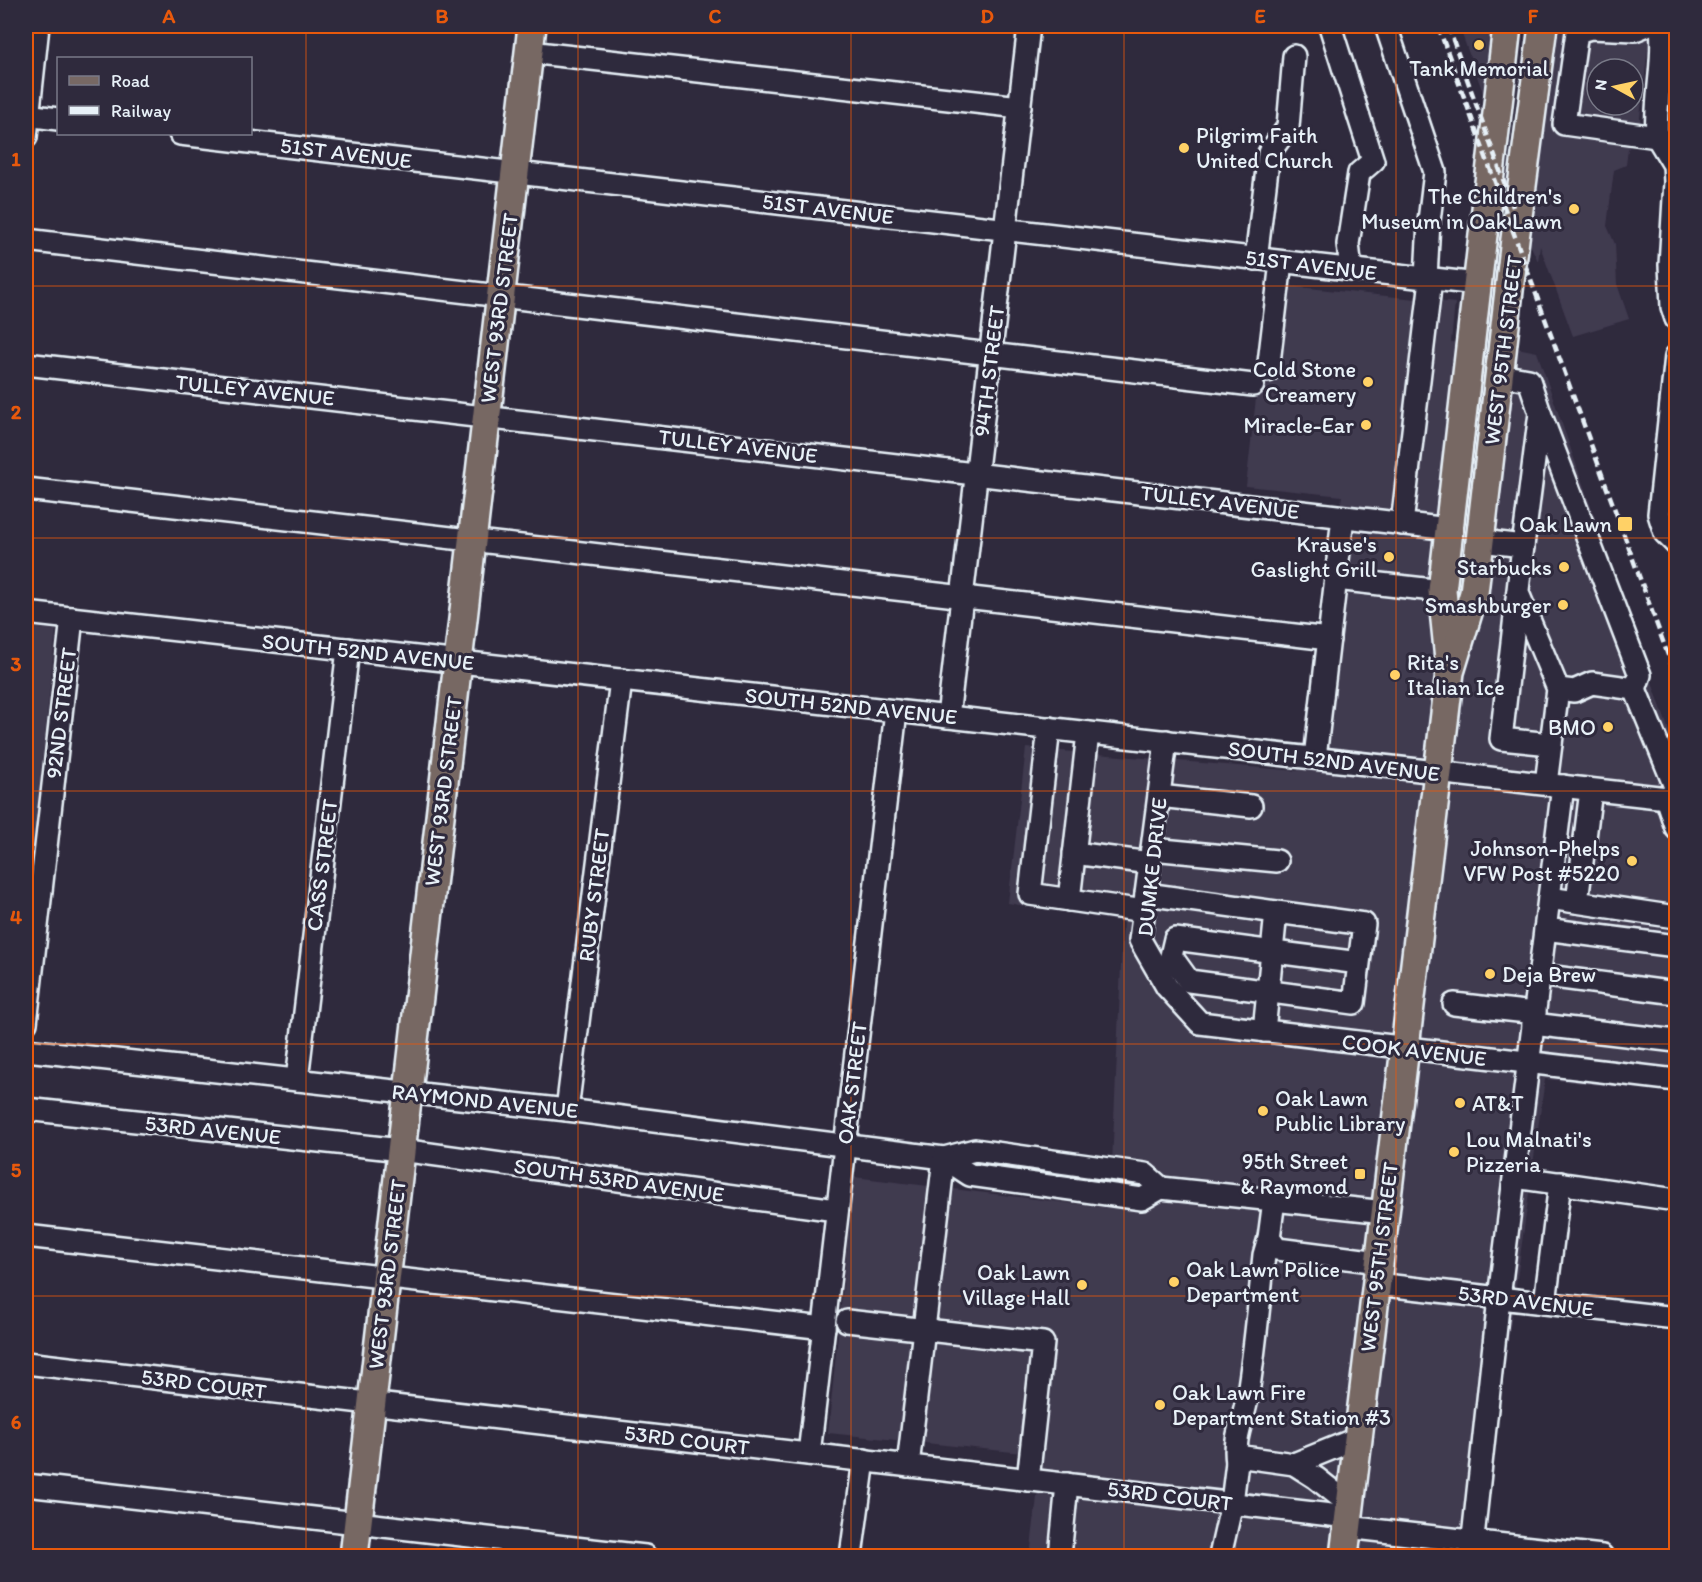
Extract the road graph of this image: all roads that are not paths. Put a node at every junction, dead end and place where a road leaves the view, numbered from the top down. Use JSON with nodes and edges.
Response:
{"nodes":[{"id":1,"x":38,"y":26,"type":"edge"},
{"id":2,"x":532,"y":26,"type":"edge"},
{"id":3,"x":1029,"y":26,"type":"edge"},
{"id":4,"x":1330,"y":26,"type":"edge"},
{"id":5,"x":1386,"y":26,"type":"edge"},
{"id":6,"x":1507,"y":26,"type":"edge"},
{"id":7,"x":1544,"y":26,"type":"edge"},
{"id":8,"x":1645,"y":26,"type":"edge"},
{"id":9,"x":1661,"y":26,"type":"edge"},
{"id":10,"x":529,"y":52,"type":"junction"},
{"id":11,"x":1294,"y":56,"type":"dead end"},
{"id":12,"x":1020,"y":107,"type":"junction"},
{"id":13,"x":27,"y":116,"type":"edge"},
{"id":14,"x":57,"y":119,"type":"edge"},
{"id":15,"x":189,"y":135,"type":"edge"},
{"id":16,"x":26,"y":137,"type":"edge"},
{"id":17,"x":1657,"y":137,"type":"junction"},
{"id":18,"x":515,"y":172,"type":"junction"},
{"id":19,"x":1006,"y":230,"type":"junction"},
{"id":20,"x":26,"y":240,"type":"edge"},
{"id":21,"x":1256,"y":259,"type":"junction"},
{"id":22,"x":1281,"y":261,"type":"junction"},
{"id":23,"x":1351,"y":270,"type":"junction"},
{"id":24,"x":1429,"y":279,"type":"junction"},
{"id":25,"x":1477,"y":284,"type":"junction"},
{"id":26,"x":501,"y":295,"type":"junction"},
{"id":27,"x":1677,"y":319,"type":"edge"},
{"id":28,"x":991,"y":355,"type":"junction"},
{"id":29,"x":1677,"y":356,"type":"edge"},
{"id":30,"x":26,"y":364,"type":"edge"},
{"id":31,"x":1499,"y":375,"type":"junction"},
{"id":32,"x":1540,"y":413,"type":"junction"},
{"id":33,"x":487,"y":416,"type":"junction"},
{"id":34,"x":977,"y":474,"type":"junction"},
{"id":35,"x":26,"y":489,"type":"edge"},
{"id":36,"x":1343,"y":517,"type":"junction"},
{"id":37,"x":1402,"y":524,"type":"junction"},
{"id":38,"x":1449,"y":529,"type":"junction"},
{"id":39,"x":472,"y":540,"type":"junction"},
{"id":40,"x":1481,"y":541,"type":"junction"},
{"id":41,"x":1677,"y":544,"type":"edge"},
{"id":42,"x":1523,"y":546,"type":"junction"},
{"id":43,"x":1336,"y":579,"type":"junction"},
{"id":44,"x":1442,"y":591,"type":"junction"},
{"id":45,"x":1518,"y":593,"type":"junction"},
{"id":46,"x":962,"y":597,"type":"junction"},
{"id":47,"x":26,"y":613,"type":"edge"},
{"id":48,"x":72,"y":618,"type":"junction"},
{"id":49,"x":1329,"y":639,"type":"junction"},
{"id":50,"x":348,"y":649,"type":"junction"},
{"id":51,"x":458,"y":662,"type":"junction"},
{"id":52,"x":1450,"y":672,"type":"junction"},
{"id":53,"x":621,"y":680,"type":"junction"},
{"id":54,"x":1558,"y":689,"type":"junction"},
{"id":55,"x":1635,"y":689,"type":"junction"},
{"id":56,"x":896,"y":711,"type":"junction"},
{"id":57,"x":948,"y":717,"type":"junction"},
{"id":58,"x":1048,"y":728,"type":"junction"},
{"id":59,"x":1088,"y":733,"type":"junction"},
{"id":60,"x":1166,"y":741,"type":"junction"},
{"id":61,"x":1551,"y":744,"type":"junction"},
{"id":62,"x":1315,"y":758,"type":"junction"},
{"id":63,"x":1438,"y":773,"type":"junction"},
{"id":64,"x":1554,"y":785,"type":"junction"},
{"id":65,"x":1591,"y":790,"type":"junction"},
{"id":66,"x":1673,"y":795,"type":"edge"},
{"id":67,"x":1159,"y":796,"type":"junction"},
{"id":68,"x":1251,"y":806,"type":"dead end"},
{"id":69,"x":1677,"y":828,"type":"edge"},
{"id":70,"x":1074,"y":853,"type":"junction"},
{"id":71,"x":1151,"y":856,"type":"junction"},
{"id":72,"x":1277,"y":861,"type":"dead end"},
{"id":73,"x":35,"y":862,"type":"edge"},
{"id":74,"x":1549,"y":898,"type":"junction"},
{"id":75,"x":1069,"y":900,"type":"junction"},
{"id":76,"x":1145,"y":902,"type":"junction"},
{"id":77,"x":1577,"y":902,"type":"junction"},
{"id":78,"x":1276,"y":912,"type":"junction"},
{"id":79,"x":1677,"y":917,"type":"edge"},
{"id":80,"x":1545,"y":929,"type":"junction"},
{"id":81,"x":1677,"y":946,"type":"edge"},
{"id":82,"x":1273,"y":952,"type":"junction"},
{"id":83,"x":1359,"y":963,"type":"junction"},
{"id":84,"x":1539,"y":975,"type":"junction"},
{"id":85,"x":28,"y":986,"type":"edge"},
{"id":86,"x":1167,"y":987,"type":"joint"},
{"id":87,"x":1268,"y":992,"type":"junction"},
{"id":88,"x":1677,"y":993,"type":"edge"},
{"id":89,"x":1454,"y":1004,"type":"dead end"},
{"id":90,"x":1534,"y":1019,"type":"junction"},
{"id":91,"x":26,"y":1023,"type":"edge"},
{"id":92,"x":1264,"y":1031,"type":"junction"},
{"id":93,"x":1677,"y":1041,"type":"edge"},
{"id":94,"x":1404,"y":1049,"type":"junction"},
{"id":95,"x":26,"y":1050,"type":"edge"},
{"id":96,"x":1528,"y":1064,"type":"junction"},
{"id":97,"x":297,"y":1080,"type":"junction"},
{"id":98,"x":1677,"y":1080,"type":"edge"},
{"id":99,"x":408,"y":1092,"type":"junction"},
{"id":100,"x":26,"y":1109,"type":"edge"},
{"id":101,"x":567,"y":1110,"type":"junction"},
{"id":102,"x":845,"y":1145,"type":"junction"},
{"id":103,"x":401,"y":1150,"type":"junction"},
{"id":104,"x":944,"y":1158,"type":"junction"},
{"id":105,"x":1515,"y":1177,"type":"junction"},
{"id":106,"x":1560,"y":1183,"type":"junction"},
{"id":107,"x":1274,"y":1200,"type":"junction"},
{"id":108,"x":1677,"y":1200,"type":"edge"},
{"id":109,"x":836,"y":1210,"type":"junction"},
{"id":110,"x":1385,"y":1212,"type":"junction"},
{"id":111,"x":26,"y":1236,"type":"edge"},
{"id":112,"x":1269,"y":1238,"type":"junction"},
{"id":113,"x":1377,"y":1273,"type":"junction"},
{"id":114,"x":387,"y":1278,"type":"junction"},
{"id":115,"x":1499,"y":1298,"type":"junction"},
{"id":116,"x":1545,"y":1304,"type":"junction"},
{"id":117,"x":1677,"y":1318,"type":"edge"},
{"id":118,"x":847,"y":1322,"type":"dead end"},
{"id":119,"x":824,"y":1328,"type":"junction"},
{"id":120,"x":924,"y":1330,"type":"junction"},
{"id":121,"x":26,"y":1363,"type":"edge"},
{"id":122,"x":372,"y":1403,"type":"junction"},
{"id":123,"x":1358,"y":1438,"type":"junction"},
{"id":124,"x":809,"y":1454,"type":"junction"},
{"id":125,"x":864,"y":1460,"type":"junction"},
{"id":126,"x":1237,"y":1462,"type":"junction"},
{"id":127,"x":1294,"y":1464,"type":"junction"},
{"id":128,"x":908,"y":1466,"type":"junction"},
{"id":129,"x":1028,"y":1480,"type":"junction"},
{"id":130,"x":1067,"y":1484,"type":"junction"},
{"id":131,"x":26,"y":1485,"type":"edge"},
{"id":132,"x":1232,"y":1503,"type":"junction"},
{"id":133,"x":1348,"y":1516,"type":"junction"},
{"id":134,"x":358,"y":1523,"type":"junction"},
{"id":135,"x":1472,"y":1549,"type":"edge"},
{"id":136,"x":1517,"y":1552,"type":"edge"},
{"id":137,"x":354,"y":1557,"type":"edge"},
{"id":138,"x":645,"y":1557,"type":"edge"},
{"id":139,"x":851,"y":1557,"type":"edge"},
{"id":140,"x":1060,"y":1557,"type":"edge"},
{"id":141,"x":1220,"y":1557,"type":"edge"},
{"id":142,"x":1344,"y":1557,"type":"edge"},
{"id":143,"x":1602,"y":1557,"type":"edge"}],
"edges":[{"from":1,"to":13,"type":"street"},
{"from":2,"to":10,"type":"main road","name":"WEST 93RD STREET"},
{"from":3,"to":12,"type":"street","name":"94TH STREET"},
{"from":4,"to":23,"type":"street"},
{"from":5,"to":24,"type":"street"},
{"from":6,"to":25,"type":"main road","name":"WEST 95TH STREET"},
{"from":7,"to":31,"type":"main road","name":"WEST 95TH STREET"},
{"from":8,"to":17,"type":"street"},
{"from":9,"to":17,"type":"street"},
{"from":10,"to":12,"type":"street"},
{"from":10,"to":18,"type":"main road","name":"WEST 93RD STREET"},
{"from":11,"to":21,"type":"street"},
{"from":12,"to":19,"type":"street","name":"94TH STREET"},
{"from":13,"to":14,"type":"street"},
{"from":13,"to":16,"type":"street"},
{"from":15,"to":18,"type":"street","name":"51ST AVENUE"},
{"from":17,"to":27,"type":"street"},
{"from":18,"to":19,"type":"street","name":"51ST AVENUE"},
{"from":18,"to":26,"type":"main road","name":"WEST 93RD STREET"},
{"from":19,"to":21,"type":"street","name":"51ST AVENUE"},
{"from":19,"to":28,"type":"street","name":"94TH STREET"},
{"from":20,"to":26,"type":"street"},
{"from":21,"to":22,"type":"street","name":"51ST AVENUE"},
{"from":22,"to":23,"type":"street","name":"51ST AVENUE"},
{"from":22,"to":28,"type":"street"},
{"from":23,"to":24,"type":"street","name":"51ST AVENUE"},
{"from":24,"to":25,"type":"street","name":"51ST AVENUE"},
{"from":24,"to":37,"type":"street"},
{"from":25,"to":38,"type":"main road","name":"WEST 95TH STREET"},
{"from":26,"to":28,"type":"street"},
{"from":26,"to":33,"type":"main road","name":"WEST 93RD STREET"},
{"from":28,"to":34,"type":"street","name":"94TH STREET"},
{"from":29,"to":41,"type":"street"},
{"from":30,"to":33,"type":"street","name":"TULLEY AVENUE"},
{"from":31,"to":32,"type":"street"},
{"from":31,"to":40,"type":"main road","name":"WEST 95TH STREET"},
{"from":32,"to":42,"type":"street"},
{"from":32,"to":55,"type":"street"},
{"from":33,"to":34,"type":"street","name":"TULLEY AVENUE"},
{"from":33,"to":39,"type":"main road","name":"WEST 93RD STREET"},
{"from":34,"to":36,"type":"street","name":"TULLEY AVENUE"},
{"from":34,"to":46,"type":"street","name":"94TH STREET"},
{"from":35,"to":39,"type":"street"},
{"from":36,"to":37,"type":"street","name":"TULLEY AVENUE"},
{"from":36,"to":43,"type":"street"},
{"from":37,"to":38,"type":"street","name":"TULLEY AVENUE"},
{"from":38,"to":44,"type":"main road","name":"WEST 95TH STREET"},
{"from":39,"to":46,"type":"street"},
{"from":39,"to":51,"type":"main road","name":"WEST 93RD STREET"},
{"from":40,"to":42,"type":"street"},
{"from":40,"to":52,"type":"main road","name":"WEST 95TH STREET"},
{"from":42,"to":45,"type":"street"},
{"from":43,"to":44,"type":"street"},
{"from":43,"to":49,"type":"street"},
{"from":44,"to":52,"type":"main road","name":"WEST 95TH STREET"},
{"from":45,"to":54,"type":"street"},
{"from":45,"to":61,"type":"street"},
{"from":46,"to":49,"type":"street"},
{"from":46,"to":57,"type":"street","name":"94TH STREET"},
{"from":47,"to":48,"type":"street","name":"SOUTH 52ND AVENUE"},
{"from":48,"to":50,"type":"street","name":"SOUTH 52ND AVENUE"},
{"from":48,"to":73,"type":"street","name":"92ND STREET"},
{"from":49,"to":62,"type":"street"},
{"from":50,"to":51,"type":"street","name":"SOUTH 52ND AVENUE"},
{"from":50,"to":97,"type":"street","name":"CASS STREET"},
{"from":51,"to":53,"type":"street","name":"SOUTH 52ND AVENUE"},
{"from":51,"to":99,"type":"main road","name":"WEST 93RD STREET"},
{"from":52,"to":63,"type":"main road","name":"WEST 95TH STREET"},
{"from":53,"to":56,"type":"street","name":"SOUTH 52ND AVENUE"},
{"from":53,"to":101,"type":"street","name":"RUBY STREET"},
{"from":54,"to":55,"type":"street"},
{"from":54,"to":61,"type":"street"},
{"from":55,"to":66,"type":"street"},
{"from":56,"to":57,"type":"street","name":"SOUTH 52ND AVENUE"},
{"from":56,"to":102,"type":"street","name":"OAK STREET"},
{"from":57,"to":58,"type":"street","name":"SOUTH 52ND AVENUE"},
{"from":58,"to":59,"type":"street","name":"SOUTH 52ND AVENUE"},
{"from":58,"to":75,"type":"street"},
{"from":59,"to":60,"type":"street","name":"SOUTH 52ND AVENUE"},
{"from":59,"to":70,"type":"street"},
{"from":60,"to":62,"type":"street","name":"SOUTH 52ND AVENUE"},
{"from":60,"to":67,"type":"street","name":"DUMKE DRIVE"},
{"from":61,"to":64,"type":"street"},
{"from":62,"to":63,"type":"street","name":"SOUTH 52ND AVENUE"},
{"from":63,"to":64,"type":"street","name":"SOUTH 52ND AVENUE"},
{"from":63,"to":94,"type":"main road","name":"WEST 95TH STREET"},
{"from":64,"to":65,"type":"street","name":"SOUTH 52ND AVENUE"},
{"from":64,"to":74,"type":"street"},
{"from":65,"to":66,"type":"street","name":"SOUTH 52ND AVENUE"},
{"from":65,"to":77,"type":"street"},
{"from":66,"to":69,"type":"street"},
{"from":67,"to":68,"type":"street"},
{"from":67,"to":71,"type":"street","name":"DUMKE DRIVE"},
{"from":70,"to":71,"type":"street"},
{"from":70,"to":75,"type":"street"},
{"from":71,"to":72,"type":"street"},
{"from":71,"to":76,"type":"street","name":"DUMKE DRIVE"},
{"from":73,"to":85,"type":"street","name":"92ND STREET"},
{"from":74,"to":77,"type":"street"},
{"from":74,"to":80,"type":"street"},
{"from":75,"to":76,"type":"street"},
{"from":76,"to":78,"type":"street"},
{"from":76,"to":86,"type":"street","name":"DUMKE DRIVE"},
{"from":77,"to":79,"type":"street"},
{"from":78,"to":82,"type":"street"},
{"from":78,"to":83,"type":"street"},
{"from":80,"to":81,"type":"street"},
{"from":80,"to":84,"type":"street"},
{"from":82,"to":83,"type":"street"},
{"from":82,"to":87,"type":"street"},
{"from":82,"to":87,"type":"street"},
{"from":83,"to":87,"type":"street"},
{"from":84,"to":88,"type":"street"},
{"from":84,"to":90,"type":"street"},
{"from":85,"to":91,"type":"street","name":"92ND STREET"},
{"from":86,"to":92,"type":"street","name":"COOK AVENUE"},
{"from":87,"to":92,"type":"street"},
{"from":89,"to":90,"type":"street"},
{"from":90,"to":93,"type":"street"},
{"from":90,"to":96,"type":"street"},
{"from":92,"to":94,"type":"street","name":"COOK AVENUE"},
{"from":94,"to":96,"type":"street","name":"COOK AVENUE"},
{"from":94,"to":110,"type":"main road","name":"WEST 95TH STREET"},
{"from":95,"to":97,"type":"street","name":"RAYMOND AVENUE"},
{"from":96,"to":98,"type":"street","name":"COOK AVENUE"},
{"from":96,"to":105,"type":"street"},
{"from":97,"to":99,"type":"street","name":"RAYMOND AVENUE"},
{"from":99,"to":101,"type":"street","name":"RAYMOND AVENUE"},
{"from":99,"to":103,"type":"main road","name":"WEST 93RD STREET"},
{"from":100,"to":103,"type":"street","name":"53RD AVENUE"},
{"from":101,"to":102,"type":"street","name":"RAYMOND AVENUE"},
{"from":102,"to":104,"type":"street","name":"RAYMOND AVENUE"},
{"from":102,"to":109,"type":"street","name":"OAK STREET"},
{"from":103,"to":109,"type":"street","name":"SOUTH 53RD AVENUE"},
{"from":103,"to":114,"type":"main road","name":"WEST 93RD STREET"},
{"from":104,"to":107,"type":"street","name":"RAYMOND AVENUE"},
{"from":104,"to":120,"type":"street"},
{"from":105,"to":106,"type":"street"},
{"from":105,"to":115,"type":"street"},
{"from":106,"to":108,"type":"street"},
{"from":106,"to":116,"type":"street"},
{"from":107,"to":110,"type":"street","name":"RAYMOND AVENUE"},
{"from":107,"to":112,"type":"street"},
{"from":109,"to":119,"type":"street","name":"OAK STREET"},
{"from":110,"to":113,"type":"main road","name":"WEST 95TH STREET"},
{"from":111,"to":114,"type":"street"},
{"from":112,"to":113,"type":"street","name":"53RD AVENUE"},
{"from":112,"to":126,"type":"street"},
{"from":113,"to":115,"type":"street","name":"53RD AVENUE"},
{"from":113,"to":123,"type":"main road","name":"WEST 95TH STREET"},
{"from":114,"to":119,"type":"street"},
{"from":114,"to":122,"type":"main road","name":"WEST 93RD STREET"},
{"from":115,"to":116,"type":"street","name":"53RD AVENUE"},
{"from":115,"to":135,"type":"street"},
{"from":116,"to":117,"type":"street","name":"53RD AVENUE"},
{"from":118,"to":120,"type":"street"},
{"from":119,"to":124,"type":"street","name":"OAK STREET"},
{"from":120,"to":128,"type":"street"},
{"from":120,"to":129,"type":"street"},
{"from":121,"to":122,"type":"street","name":"53RD COURT"},
{"from":122,"to":124,"type":"street","name":"53RD COURT"},
{"from":122,"to":134,"type":"main road","name":"WEST 93RD STREET"},
{"from":123,"to":127,"type":"street"},
{"from":123,"to":133,"type":"main road","name":"WEST 95TH STREET"},
{"from":124,"to":125,"type":"street","name":"53RD COURT"},
{"from":125,"to":128,"type":"street","name":"53RD COURT"},
{"from":125,"to":139,"type":"street"},
{"from":126,"to":127,"type":"street"},
{"from":126,"to":132,"type":"street"},
{"from":127,"to":133,"type":"street"},
{"from":128,"to":129,"type":"street","name":"53RD COURT"},
{"from":129,"to":130,"type":"street","name":"53RD COURT"},
{"from":130,"to":132,"type":"street","name":"53RD COURT"},
{"from":130,"to":140,"type":"street"},
{"from":131,"to":134,"type":"street"},
{"from":132,"to":133,"type":"street","name":"53RD COURT"},
{"from":132,"to":141,"type":"street"},
{"from":133,"to":135,"type":"street","name":"53RD COURT"},
{"from":133,"to":142,"type":"main road","name":"WEST 95TH STREET"},
{"from":134,"to":137,"type":"main road","name":"WEST 93RD STREET"},
{"from":134,"to":138,"type":"street"},
{"from":135,"to":136,"type":"street","name":"53RD COURT"},
{"from":136,"to":143,"type":"street","name":"53RD COURT"}]}
